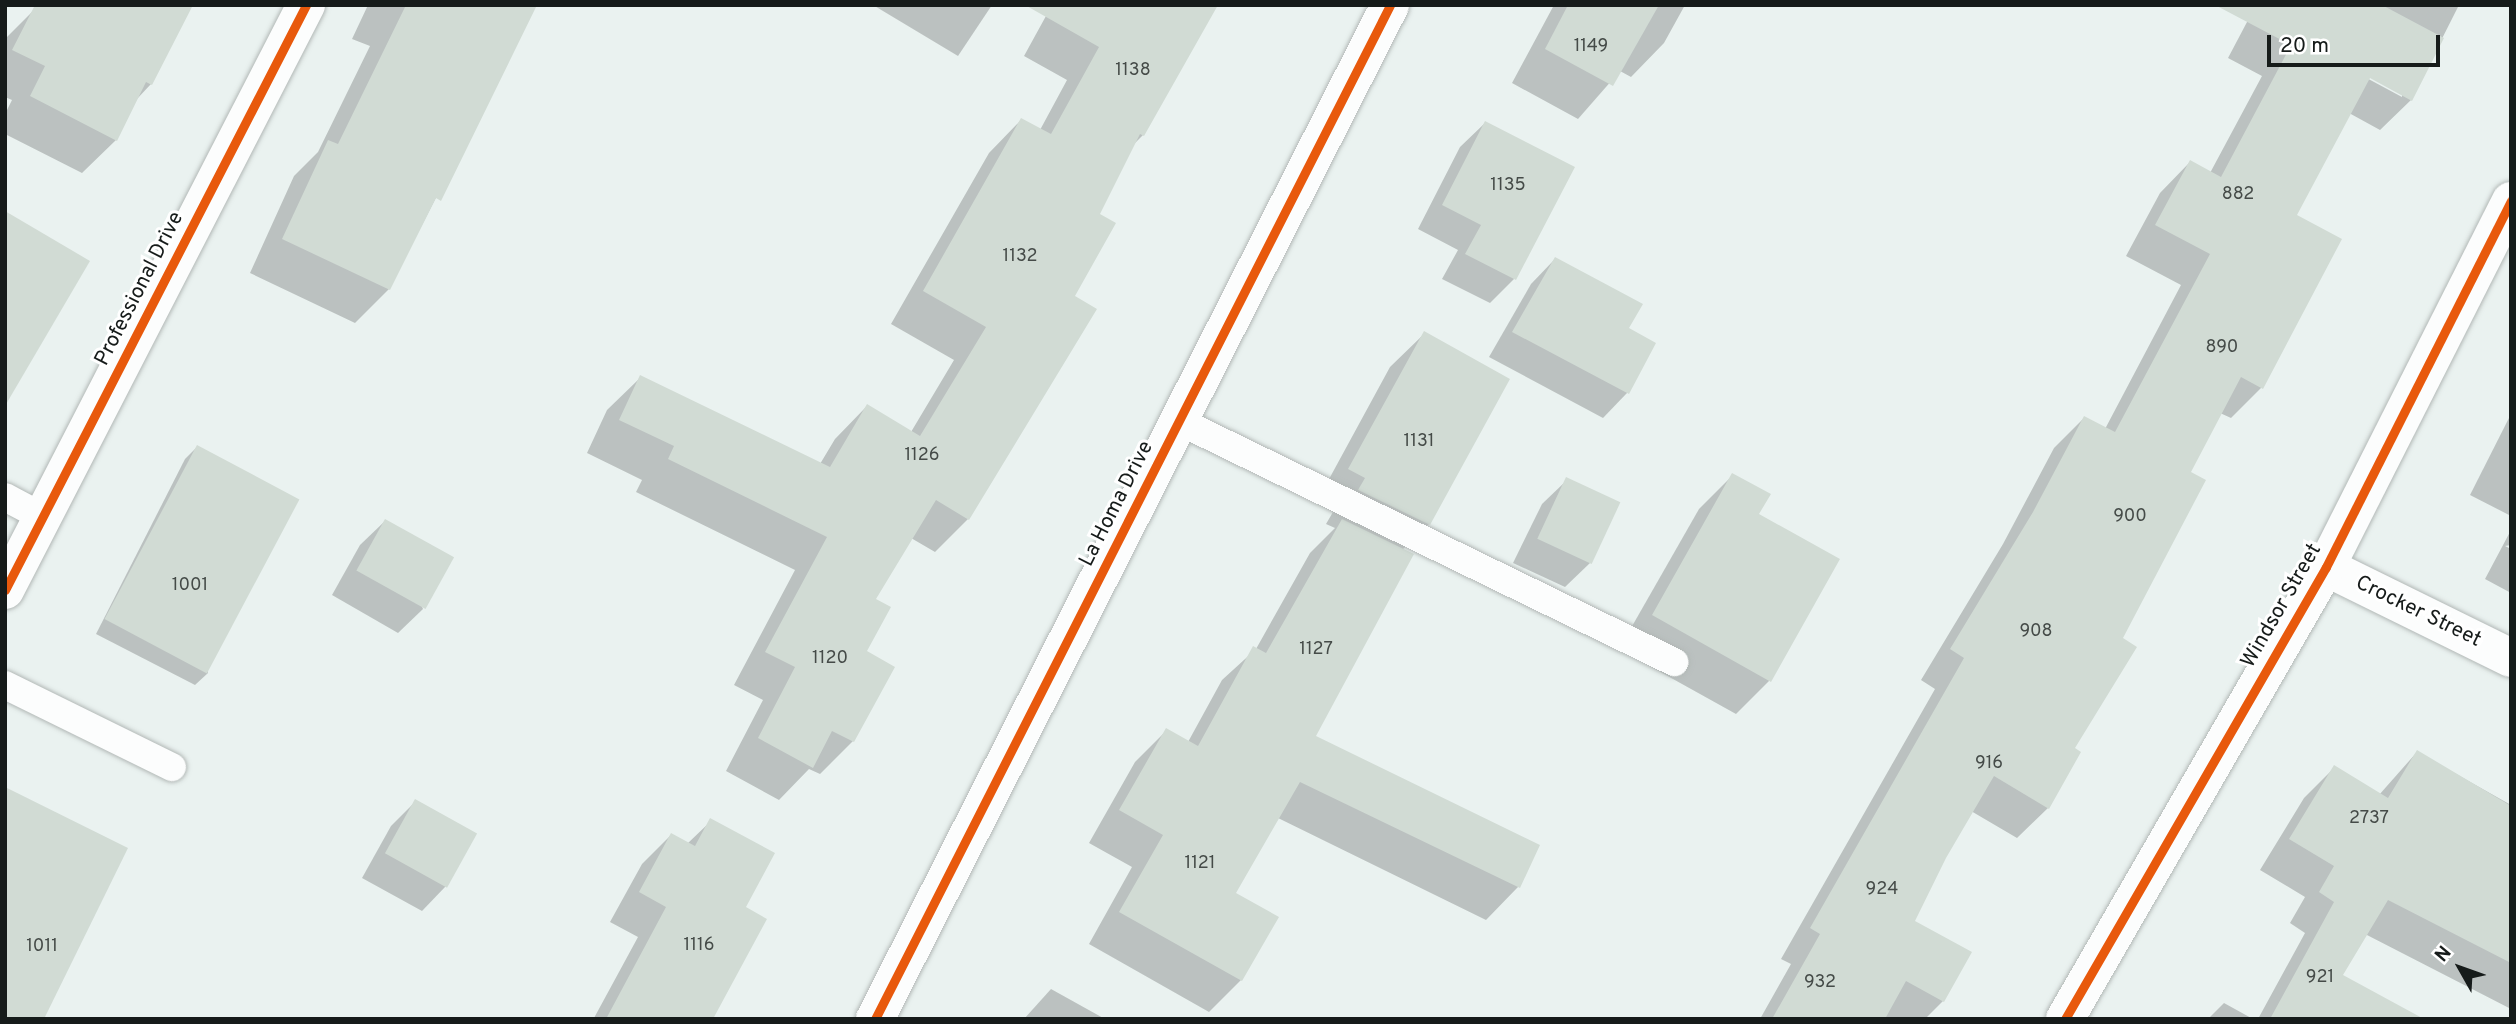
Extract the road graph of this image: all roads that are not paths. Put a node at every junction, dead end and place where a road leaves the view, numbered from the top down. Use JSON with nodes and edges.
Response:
{"nodes":[{"id":1,"x":306,"y":5,"type":"edge"},
{"id":2,"x":1390,"y":5,"type":"edge"},
{"id":3,"x":2511,"y":201,"type":"edge"},
{"id":4,"x":1179,"y":421,"type":"junction"},
{"id":5,"x":5,"y":498,"type":"edge"},
{"id":6,"x":43,"y":517,"type":"junction"},
{"id":7,"x":2326,"y":567,"type":"junction"},
{"id":8,"x":5,"y":590,"type":"edge"},
{"id":9,"x":2511,"y":658,"type":"edge"},
{"id":10,"x":1674,"y":662,"type":"dead end"},
{"id":11,"x":5,"y":685,"type":"edge"},
{"id":12,"x":172,"y":767,"type":"dead end"},
{"id":13,"x":875,"y":1019,"type":"edge"},
{"id":14,"x":2065,"y":1019,"type":"edge"}],
"edges":[{"from":1,"to":6,"type":"street","name":"Professional Drive"},
{"from":2,"to":4,"type":"street","name":"La Homa Drive"},
{"from":3,"to":7,"type":"street","name":"Windsor Street"},
{"from":4,"to":10,"type":"lane"},
{"from":4,"to":13,"type":"street","name":"La Homa Drive"},
{"from":5,"to":6,"type":"lane"},
{"from":6,"to":8,"type":"street","name":"Professional Drive"},
{"from":7,"to":9,"type":"street","name":"Crocker Street"},
{"from":7,"to":14,"type":"street","name":"Windsor Street"},
{"from":11,"to":12,"type":"lane"}]}
